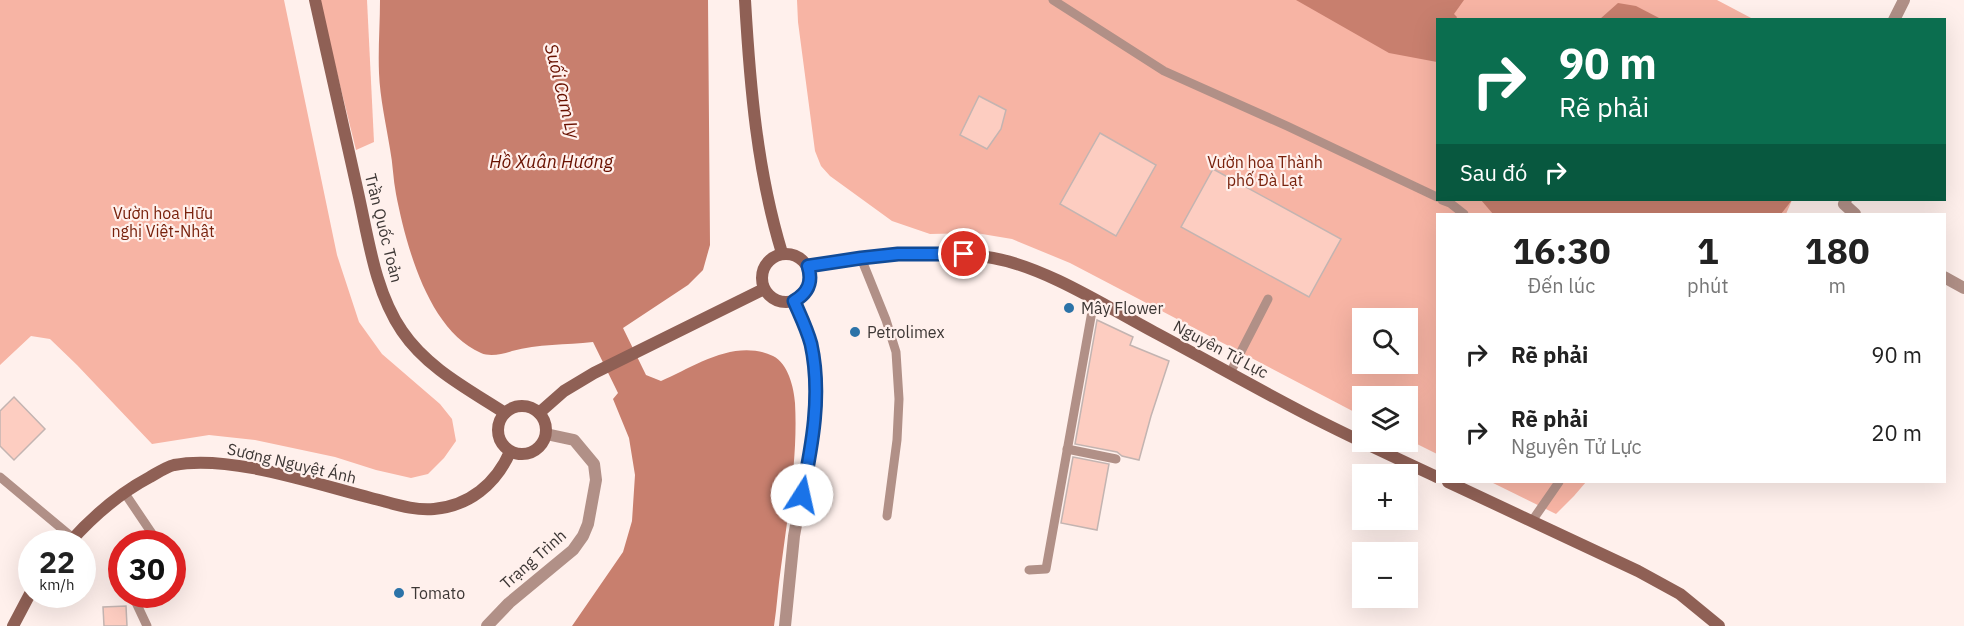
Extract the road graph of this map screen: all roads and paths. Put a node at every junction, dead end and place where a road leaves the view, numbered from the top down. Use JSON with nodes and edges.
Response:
{"nodes":[{"id":1,"x":315,"y":0,"type":"edge"},
{"id":2,"x":745,"y":0,"type":"edge"},
{"id":3,"x":1053,"y":0,"type":"edge"},
{"id":4,"x":1904,"y":0,"type":"edge"},
{"id":5,"x":1895,"y":18,"type":"edge"},
{"id":6,"x":1436,"y":197,"type":"edge"},
{"id":7,"x":1445,"y":201,"type":"edge"},
{"id":8,"x":1846,"y":201,"type":"edge"},
{"id":9,"x":1463,"y":213,"type":"edge"},
{"id":10,"x":1854,"y":213,"type":"edge"},
{"id":11,"x":782,"y":254,"type":"junction"},
{"id":12,"x":861,"y":258,"type":"junction"},
{"id":13,"x":808,"y":266,"type":"junction"},
{"id":14,"x":1946,"y":278,"type":"edge"},
{"id":15,"x":1964,"y":288,"type":"edge"},
{"id":16,"x":764,"y":289,"type":"junction"},
{"id":17,"x":1268,"y":299,"type":"dead end"},
{"id":18,"x":1094,"y":300,"type":"junction"},
{"id":19,"x":794,"y":301,"type":"junction"},
{"id":20,"x":1230,"y":373,"type":"junction"},
{"id":21,"x":539,"y":412,"type":"junction"},
{"id":22,"x":505,"y":413,"type":"junction"},
{"id":23,"x":546,"y":434,"type":"junction"},
{"id":24,"x":1067,"y":449,"type":"junction"},
{"id":25,"x":510,"y":452,"type":"junction"},
{"id":26,"x":1116,"y":459,"type":"dead end"},
{"id":27,"x":0,"y":477,"type":"edge"},
{"id":28,"x":1436,"y":477,"type":"edge"},
{"id":29,"x":1450,"y":483,"type":"edge"},
{"id":30,"x":1558,"y":483,"type":"edge"},
{"id":31,"x":124,"y":492,"type":"junction"},
{"id":32,"x":887,"y":516,"type":"dead end"},
{"id":33,"x":1532,"y":521,"type":"junction"},
{"id":34,"x":59,"y":530,"type":"edge"},
{"id":35,"x":82,"y":530,"type":"edge"},
{"id":36,"x":150,"y":530,"type":"edge"},
{"id":37,"x":1029,"y":570,"type":"dead end"},
{"id":38,"x":22,"y":608,"type":"edge"},
{"id":39,"x":139,"y":608,"type":"edge"},
{"id":40,"x":13,"y":626,"type":"edge"},
{"id":41,"x":147,"y":626,"type":"edge"},
{"id":42,"x":487,"y":626,"type":"edge"},
{"id":43,"x":785,"y":626,"type":"edge"},
{"id":44,"x":1719,"y":626,"type":"edge"}],
"edges":[{"from":1,"to":22,"type":"main road","name":"Trần Quốc Toản"},
{"from":2,"to":11,"type":"main road"},
{"from":3,"to":6,"type":"lane"},
{"from":4,"to":5,"type":"street"},
{"from":7,"to":9,"type":"lane"},
{"from":8,"to":10,"type":"street"},
{"from":11,"to":13,"type":"main road"},
{"from":11,"to":16,"type":"main road"},
{"from":12,"to":13,"type":"main road","name":"Nguyên Tử Lực"},
{"from":12,"to":18,"type":"main road","name":"Nguyên Tử Lực"},
{"from":12,"to":32,"type":"lane"},
{"from":13,"to":19,"type":"main road"},
{"from":14,"to":15,"type":"street"},
{"from":16,"to":19,"type":"main road"},
{"from":16,"to":21,"type":"main road"},
{"from":17,"to":20,"type":"lane"},
{"from":18,"to":20,"type":"main road","name":"Nguyên Tử Lực"},
{"from":18,"to":24,"type":"lane"},
{"from":19,"to":43,"type":"street"},
{"from":20,"to":28,"type":"main road","name":"Nguyên Tử Lực"},
{"from":21,"to":22,"type":"main road"},
{"from":21,"to":23,"type":"main road"},
{"from":22,"to":25,"type":"main road"},
{"from":23,"to":25,"type":"main road"},
{"from":23,"to":42,"type":"street","name":"Trạng Trình"},
{"from":24,"to":26,"type":"lane"},
{"from":24,"to":37,"type":"lane"},
{"from":25,"to":31,"type":"main road","name":"Sương Nguyệt Ánh"},
{"from":27,"to":34,"type":"lane"},
{"from":29,"to":33,"type":"main road"},
{"from":30,"to":33,"type":"lane"},
{"from":31,"to":35,"type":"main road","name":"Sương Nguyệt Ánh"},
{"from":31,"to":36,"type":"lane"},
{"from":33,"to":44,"type":"main road"},
{"from":38,"to":40,"type":"main road"},
{"from":39,"to":41,"type":"lane"}]}
